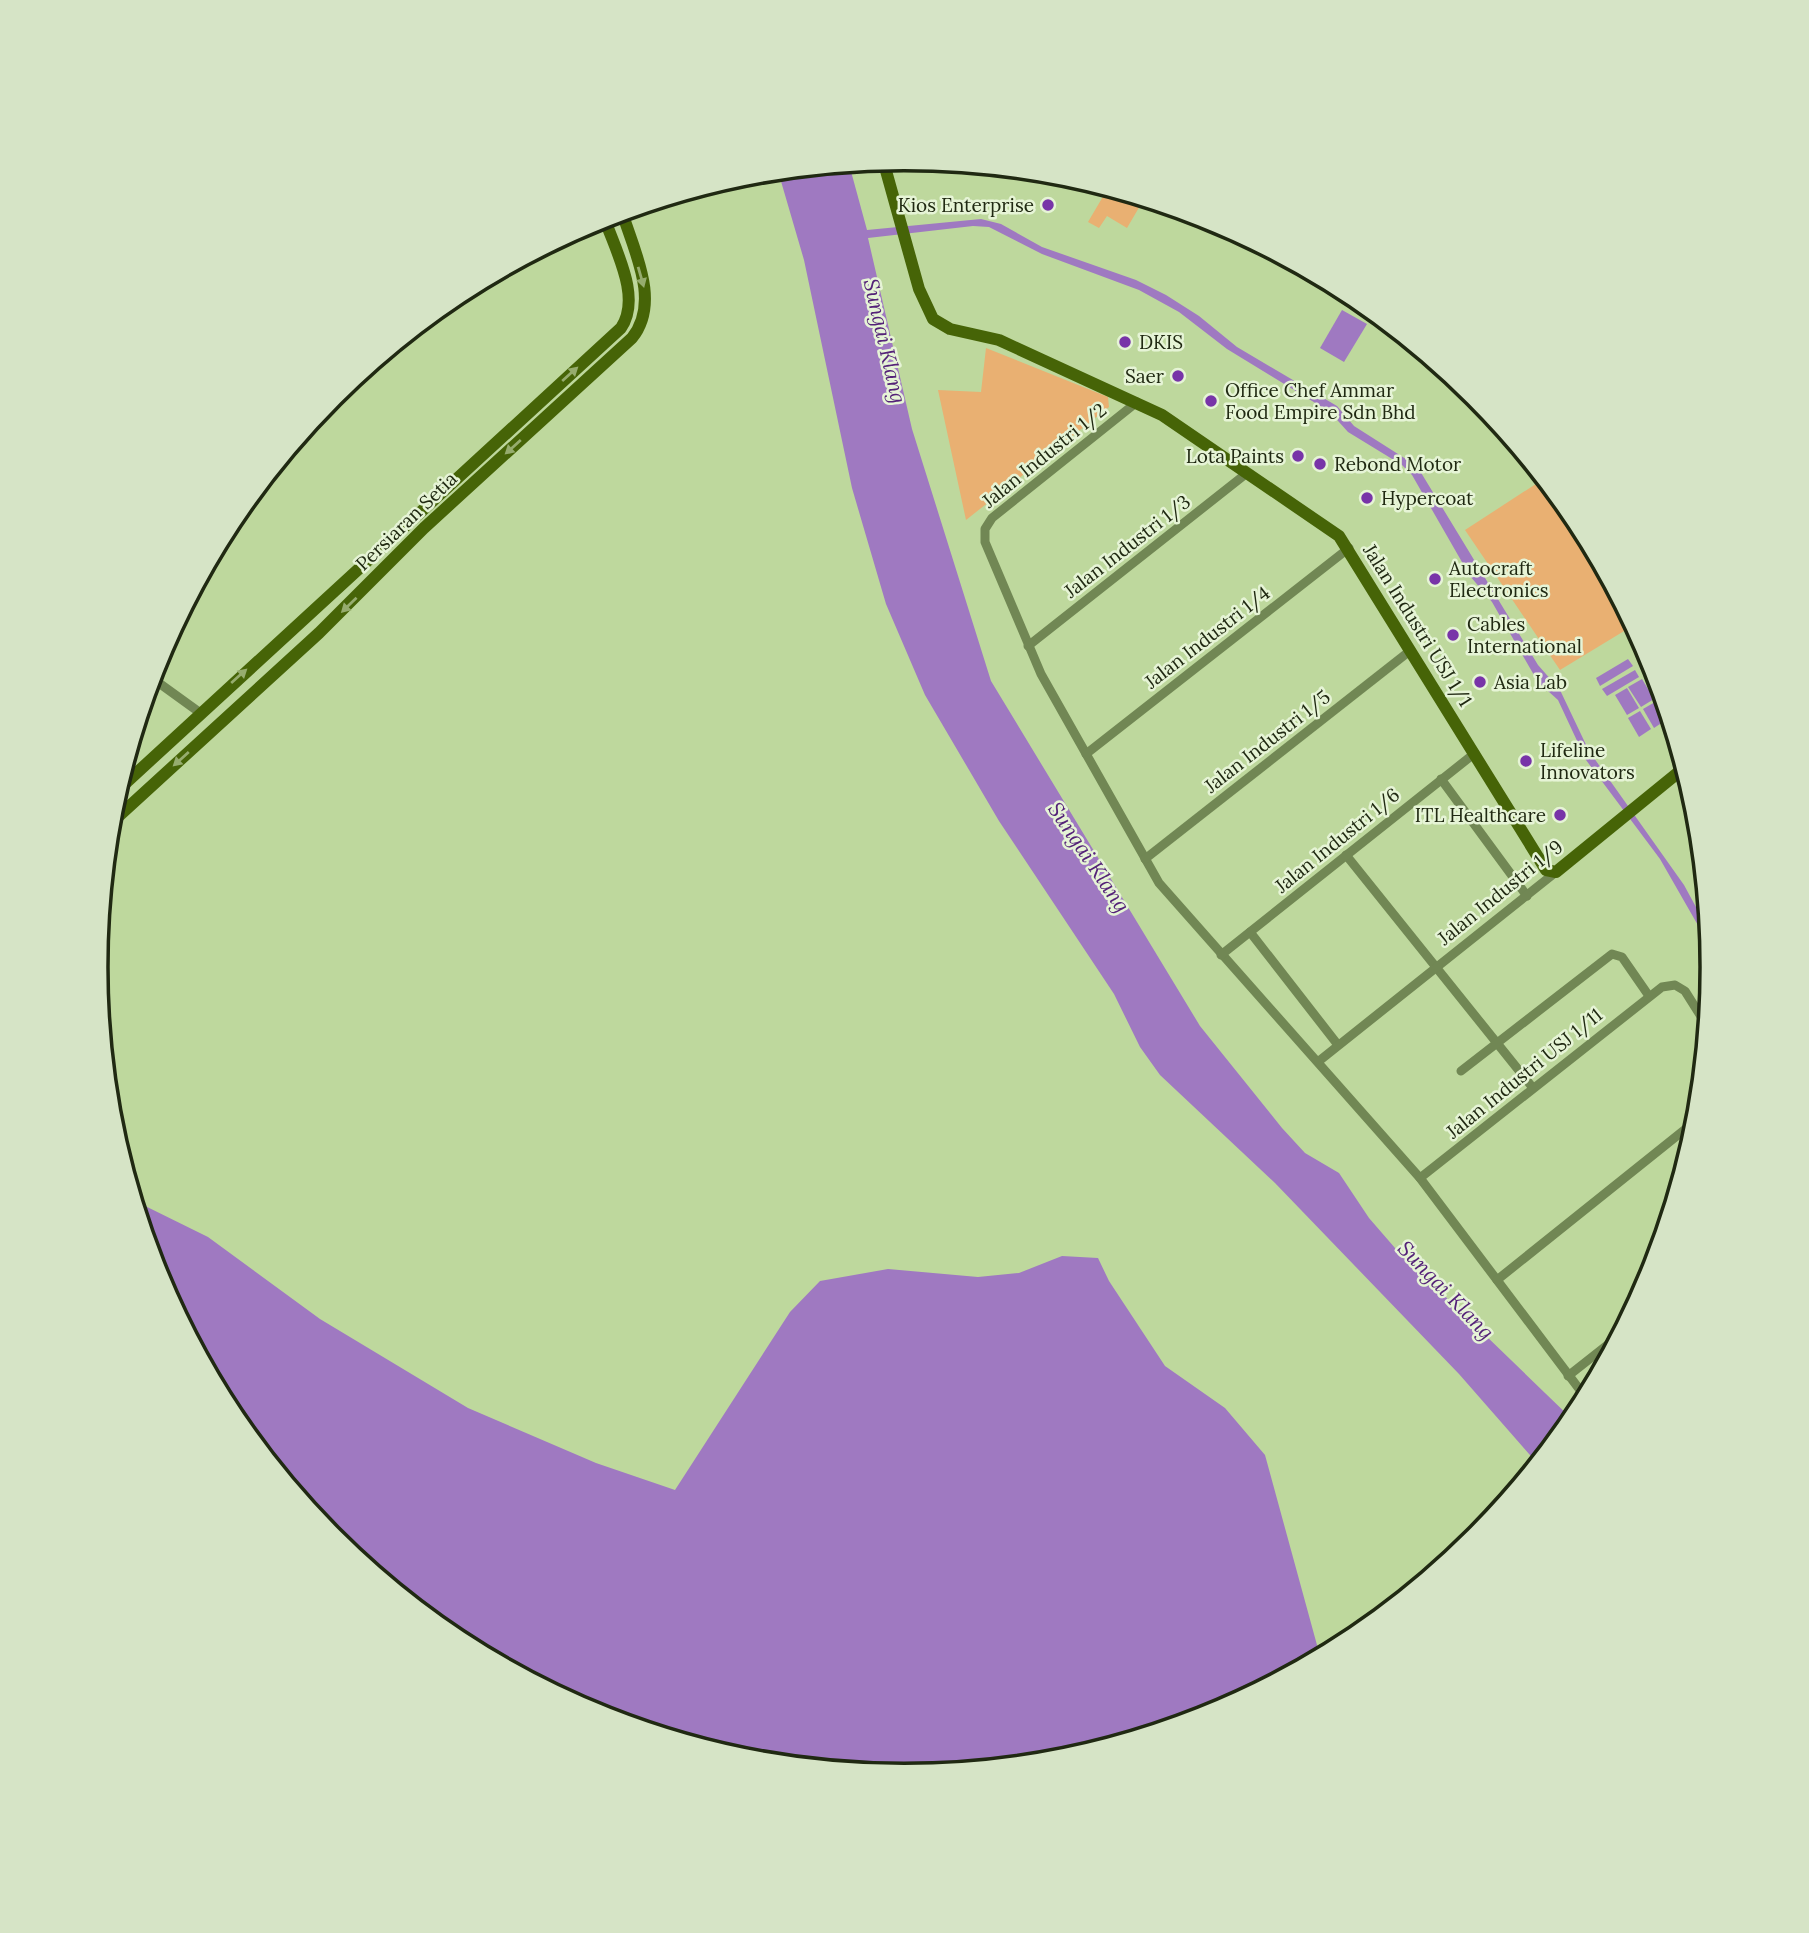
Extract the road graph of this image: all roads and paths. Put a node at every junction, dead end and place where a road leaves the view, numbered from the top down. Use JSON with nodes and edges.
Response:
{"nodes":[{"id":1,"x":886,"y":171,"type":"edge"},
{"id":2,"x":625,"y":222,"type":"edge"},
{"id":3,"x":608,"y":228,"type":"edge"},
{"id":4,"x":629,"y":314,"type":"junction"},
{"id":5,"x":643,"y":321,"type":"junction"},
{"id":6,"x":1137,"y":402,"type":"junction"},
{"id":7,"x":1247,"y":473,"type":"junction"},
{"id":8,"x":1349,"y":548,"type":"junction"},
{"id":9,"x":1028,"y":646,"type":"junction"},
{"id":10,"x":1411,"y":650,"type":"junction"},
{"id":11,"x":161,"y":684,"type":"edge"},
{"id":12,"x":199,"y":712,"type":"junction"},
{"id":13,"x":216,"y":728,"type":"junction"},
{"id":14,"x":1475,"y":753,"type":"junction"},
{"id":15,"x":1086,"y":754,"type":"junction"},
{"id":16,"x":1676,"y":775,"type":"edge"},
{"id":17,"x":132,"y":776,"type":"edge"},
{"id":18,"x":1441,"y":779,"type":"junction"},
{"id":19,"x":124,"y":811,"type":"edge"},
{"id":20,"x":1346,"y":855,"type":"junction"},
{"id":21,"x":1145,"y":859,"type":"junction"},
{"id":22,"x":1556,"y":872,"type":"junction"},
{"id":23,"x":1527,"y":896,"type":"junction"},
{"id":24,"x":1250,"y":932,"type":"junction"},
{"id":25,"x":1221,"y":955,"type":"junction"},
{"id":26,"x":1437,"y":967,"type":"junction"},
{"id":27,"x":1648,"y":996,"type":"junction"},
{"id":28,"x":1699,"y":1015,"type":"edge"},
{"id":29,"x":1496,"y":1044,"type":"junction"},
{"id":30,"x":1338,"y":1045,"type":"junction"},
{"id":31,"x":1319,"y":1061,"type":"junction"},
{"id":32,"x":1461,"y":1071,"type":"dead end"},
{"id":33,"x":1533,"y":1088,"type":"junction"},
{"id":34,"x":1683,"y":1131,"type":"edge"},
{"id":35,"x":1420,"y":1178,"type":"junction"},
{"id":36,"x":1497,"y":1280,"type":"junction"},
{"id":37,"x":1603,"y":1348,"type":"edge"},
{"id":38,"x":1567,"y":1376,"type":"junction"},
{"id":39,"x":1579,"y":1389,"type":"edge"}],
"edges":[{"from":1,"to":6,"type":"street","name":"Jalan Industri USJ 1/1"},
{"from":2,"to":5,"type":"street","one_way":true},
{"from":3,"to":4,"type":"street"},
{"from":4,"to":5,"type":"street"},
{"from":12,"to":4,"type":"street","name":"Persiaran Setia","one_way":true},
{"from":5,"to":13,"type":"street","name":"Persiaran Setia","one_way":true},
{"from":6,"to":7,"type":"street","name":"Jalan Industri USJ 1/1"},
{"from":6,"to":9,"type":"street","name":"Jalan Industri 1/2"},
{"from":7,"to":8,"type":"street","name":"Jalan Industri USJ 1/1"},
{"from":7,"to":9,"type":"street","name":"Jalan Industri 1/3"},
{"from":8,"to":10,"type":"street","name":"Jalan Industri USJ 1/1"},
{"from":8,"to":15,"type":"street","name":"Jalan Industri 1/4"},
{"from":9,"to":15,"type":"street"},
{"from":10,"to":14,"type":"street","name":"Jalan Industri USJ 1/1"},
{"from":10,"to":21,"type":"street","name":"Jalan Industri 1/5"},
{"from":11,"to":12,"type":"street"},
{"from":12,"to":13,"type":"street"},
{"from":12,"to":17,"type":"street","name":"Persiaran Setia"},
{"from":13,"to":19,"type":"street","name":"Persiaran Setia","one_way":true},
{"from":14,"to":18,"type":"street","name":"Jalan Industri 1/6"},
{"from":14,"to":22,"type":"street","name":"Jalan Industri USJ 1/1"},
{"from":15,"to":21,"type":"street"},
{"from":16,"to":22,"type":"street","name":"Jalan Industri 1/9"},
{"from":18,"to":20,"type":"street","name":"Jalan Industri 1/6"},
{"from":18,"to":23,"type":"street"},
{"from":20,"to":24,"type":"street","name":"Jalan Industri 1/6"},
{"from":20,"to":26,"type":"street"},
{"from":21,"to":25,"type":"street"},
{"from":22,"to":23,"type":"street","name":"Jalan Industri 1/9"},
{"from":23,"to":26,"type":"street","name":"Jalan Industri 1/9"},
{"from":24,"to":25,"type":"street","name":"Jalan Industri 1/6"},
{"from":24,"to":30,"type":"street"},
{"from":25,"to":31,"type":"street"},
{"from":26,"to":29,"type":"street"},
{"from":26,"to":30,"type":"street","name":"Jalan Industri 1/9"},
{"from":27,"to":28,"type":"street"},
{"from":27,"to":29,"type":"street"},
{"from":27,"to":33,"type":"street","name":"Jalan Industri USJ 1/11"},
{"from":29,"to":32,"type":"street"},
{"from":29,"to":33,"type":"street"},
{"from":30,"to":31,"type":"street","name":"Jalan Industri 1/9"},
{"from":31,"to":35,"type":"street"},
{"from":33,"to":35,"type":"street","name":"Jalan Industri USJ 1/11"},
{"from":34,"to":36,"type":"street"},
{"from":35,"to":36,"type":"street"},
{"from":36,"to":38,"type":"street"},
{"from":37,"to":38,"type":"street"},
{"from":38,"to":39,"type":"street"}]}
